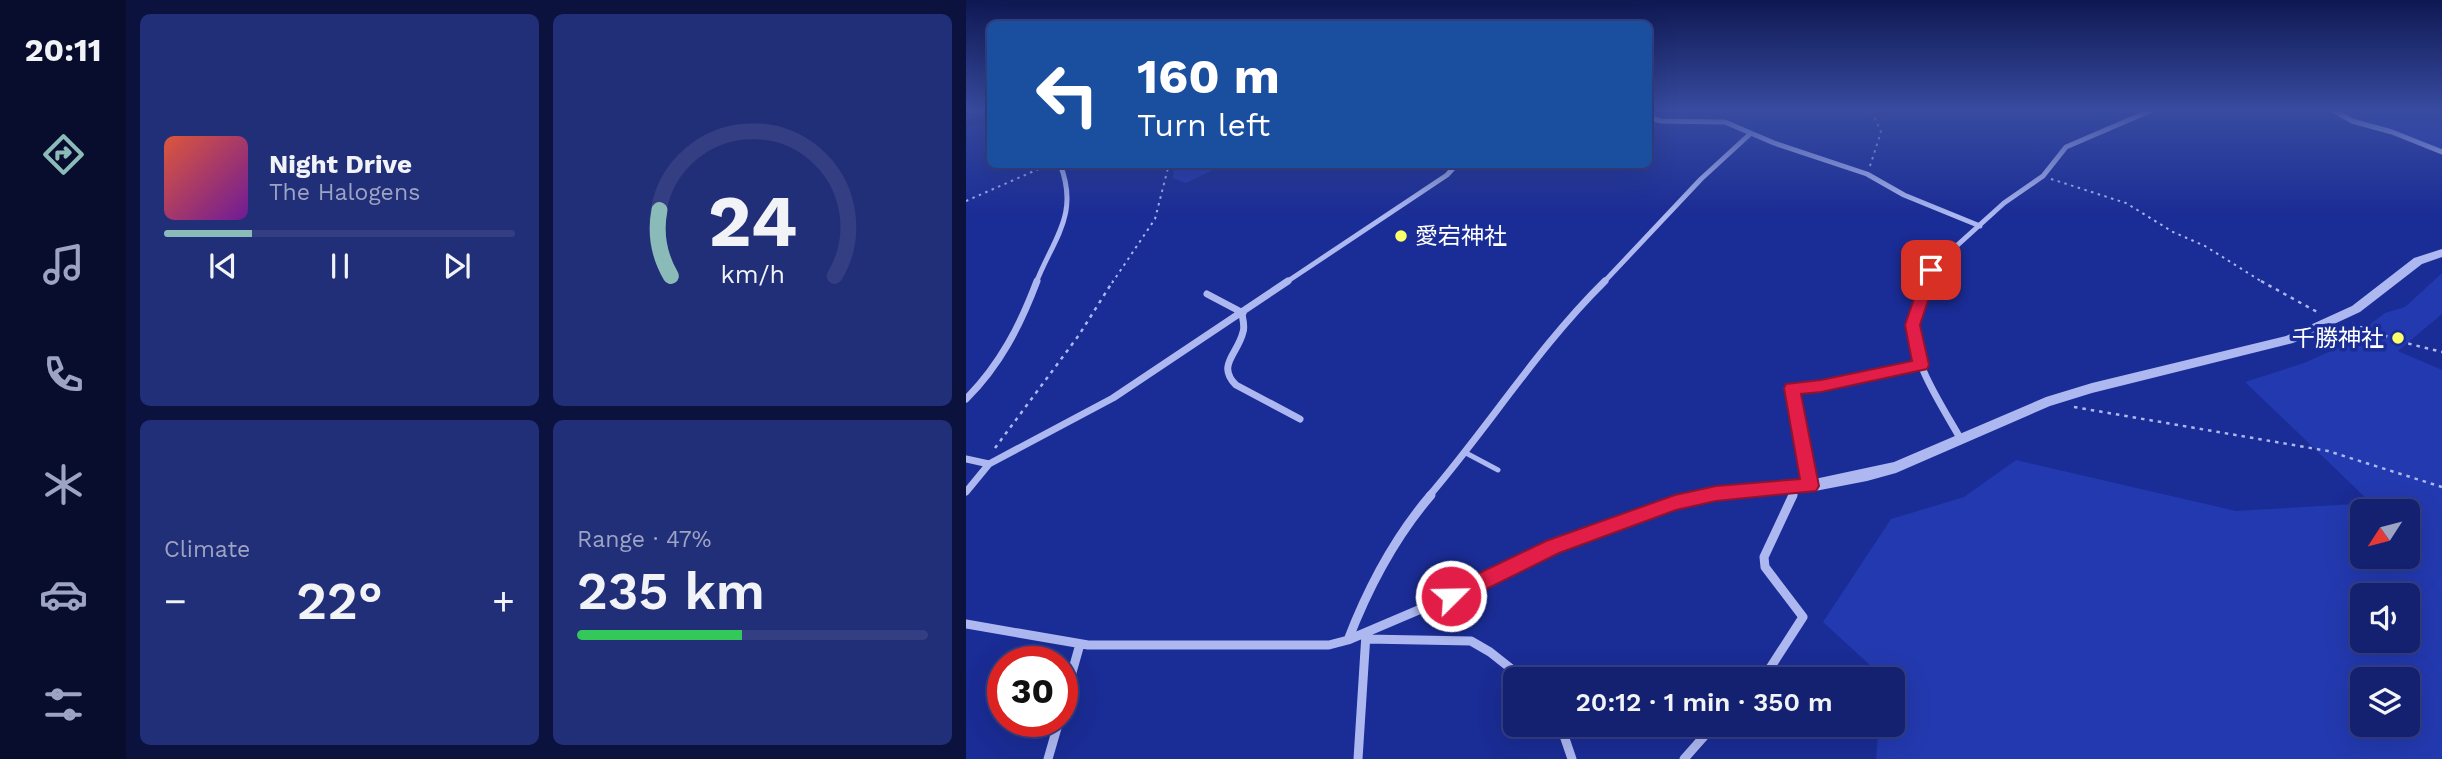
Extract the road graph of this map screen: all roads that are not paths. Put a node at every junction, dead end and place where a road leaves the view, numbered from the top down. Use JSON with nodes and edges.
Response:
{"nodes":[{"id":1,"x":1738,"y":145,"type":"edge"},
{"id":2,"x":1783,"y":145,"type":"edge"},
{"id":3,"x":2070,"y":145,"type":"edge"},
{"id":4,"x":2426,"y":145,"type":"edge"},
{"id":5,"x":2442,"y":152,"type":"edge"},
{"id":6,"x":1062,"y":168,"type":"edge"},
{"id":7,"x":1454,"y":168,"type":"edge"},
{"id":8,"x":1980,"y":226,"type":"junction"},
{"id":9,"x":2442,"y":253,"type":"edge"},
{"id":10,"x":1207,"y":294,"type":"dead end"},
{"id":11,"x":1243,"y":314,"type":"junction"},
{"id":12,"x":1921,"y":365,"type":"junction"},
{"id":13,"x":966,"y":399,"type":"edge"},
{"id":14,"x":1300,"y":419,"type":"dead end"},
{"id":15,"x":1960,"y":438,"type":"junction"},
{"id":16,"x":1466,"y":453,"type":"junction"},
{"id":17,"x":966,"y":459,"type":"edge"},
{"id":18,"x":989,"y":464,"type":"junction"},
{"id":19,"x":1498,"y":470,"type":"dead end"},
{"id":20,"x":1803,"y":486,"type":"junction"},
{"id":21,"x":966,"y":492,"type":"edge"},
{"id":22,"x":1553,"y":547,"type":"joint"},
{"id":23,"x":966,"y":624,"type":"edge"},
{"id":24,"x":1367,"y":636,"type":"junction"},
{"id":25,"x":1348,"y":640,"type":"junction"},
{"id":26,"x":1080,"y":643,"type":"junction"},
{"id":27,"x":1078,"y":650,"type":"edge"},
{"id":28,"x":1509,"y":667,"type":"edge"},
{"id":29,"x":1771,"y":667,"type":"edge"},
{"id":30,"x":1054,"y":737,"type":"edge"},
{"id":31,"x":1567,"y":737,"type":"edge"},
{"id":32,"x":1703,"y":737,"type":"edge"},
{"id":33,"x":1048,"y":759,"type":"edge"},
{"id":34,"x":1358,"y":759,"type":"edge"},
{"id":35,"x":1572,"y":759,"type":"edge"},
{"id":36,"x":1684,"y":759,"type":"edge"}],
"edges":[{"from":1,"to":16,"type":"street"},
{"from":2,"to":8,"type":"street"},
{"from":3,"to":8,"type":"street"},
{"from":4,"to":5,"type":"street"},
{"from":6,"to":13,"type":"street"},
{"from":7,"to":11,"type":"street"},
{"from":8,"to":12,"type":"street"},
{"from":9,"to":15,"type":"street"},
{"from":10,"to":11,"type":"street"},
{"from":11,"to":14,"type":"street"},
{"from":11,"to":18,"type":"street"},
{"from":12,"to":15,"type":"street"},
{"from":12,"to":20,"type":"street"},
{"from":15,"to":20,"type":"street"},
{"from":16,"to":19,"type":"lane"},
{"from":16,"to":25,"type":"street"},
{"from":17,"to":18,"type":"street"},
{"from":18,"to":21,"type":"street"},
{"from":20,"to":22,"type":"street"},
{"from":20,"to":29,"type":"street"},
{"from":22,"to":24,"type":"street"},
{"from":23,"to":26,"type":"street"},
{"from":24,"to":25,"type":"street"},
{"from":24,"to":28,"type":"street"},
{"from":24,"to":34,"type":"street"},
{"from":25,"to":26,"type":"street"},
{"from":26,"to":27,"type":"street"},
{"from":30,"to":33,"type":"street"},
{"from":31,"to":35,"type":"street"},
{"from":32,"to":36,"type":"street"}]}
